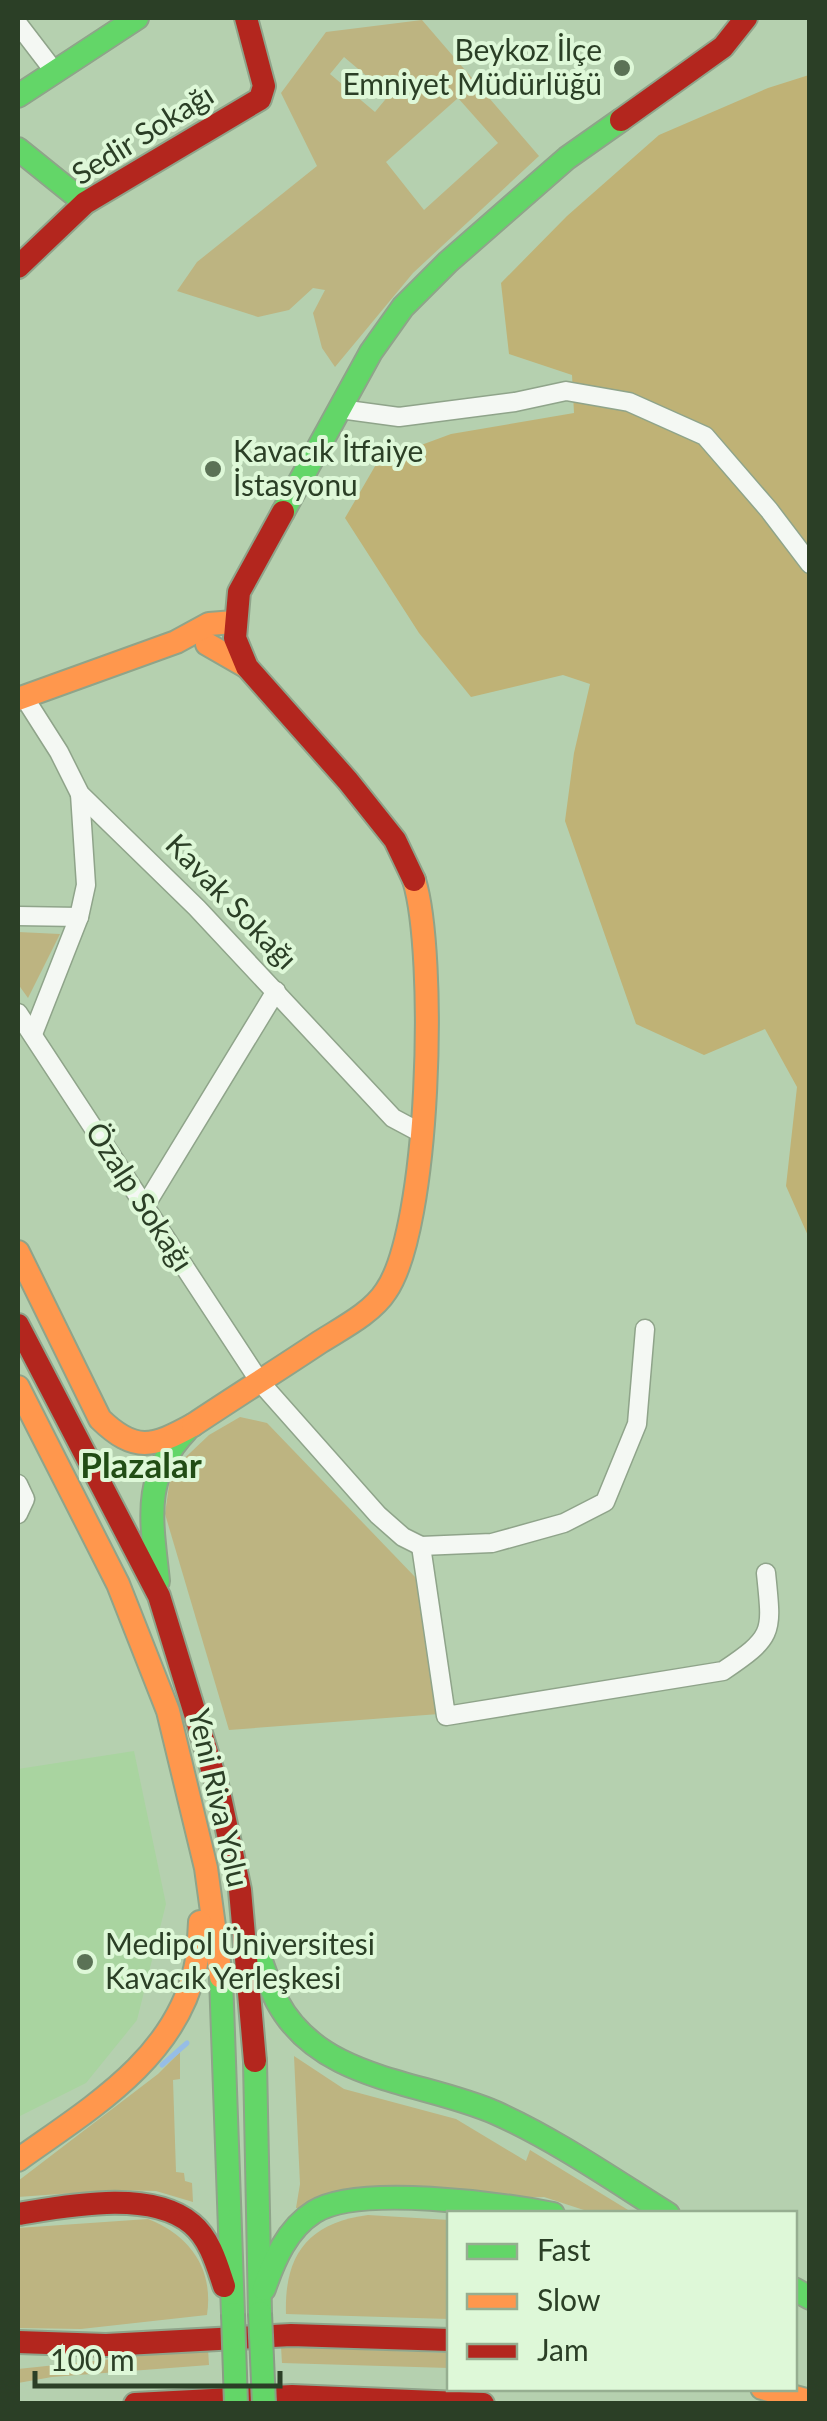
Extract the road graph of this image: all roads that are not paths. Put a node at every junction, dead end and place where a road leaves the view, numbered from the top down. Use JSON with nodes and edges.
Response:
{"nodes":[{"id":1,"x":137,"y":18,"type":"edge"},
{"id":2,"x":246,"y":18,"type":"edge"},
{"id":3,"x":746,"y":18,"type":"edge"},
{"id":4,"x":18,"y":24,"type":"edge"},
{"id":5,"x":54,"y":71,"type":"junction"},
{"id":6,"x":18,"y":96,"type":"edge"},
{"id":7,"x":18,"y":150,"type":"edge"},
{"id":8,"x":85,"y":203,"type":"junction"},
{"id":9,"x":18,"y":268,"type":"edge"},
{"id":10,"x":340,"y":409,"type":"junction"},
{"id":11,"x":810,"y":564,"type":"edge"},
{"id":12,"x":239,"y":592,"type":"junction"},
{"id":13,"x":234,"y":630,"type":"junction"},
{"id":14,"x":208,"y":634,"type":"junction"},
{"id":15,"x":247,"y":667,"type":"junction"},
{"id":16,"x":21,"y":698,"type":"edge"},
{"id":17,"x":80,"y":794,"type":"junction"},
{"id":18,"x":18,"y":916,"type":"edge"},
{"id":19,"x":79,"y":917,"type":"junction"},
{"id":20,"x":276,"y":990,"type":"junction"},
{"id":21,"x":18,"y":1013,"type":"edge"},
{"id":22,"x":33,"y":1034,"type":"junction"},
{"id":23,"x":422,"y":1134,"type":"junction"},
{"id":24,"x":145,"y":1206,"type":"junction"},
{"id":25,"x":18,"y":1252,"type":"edge"},
{"id":26,"x":18,"y":1288,"type":"edge"},
{"id":27,"x":18,"y":1325,"type":"edge"},
{"id":28,"x":644,"y":1329,"type":"dead end"},
{"id":29,"x":48,"y":1380,"type":"junction"},
{"id":30,"x":260,"y":1382,"type":"junction"},
{"id":31,"x":18,"y":1387,"type":"edge"},
{"id":32,"x":18,"y":1408,"type":"edge"},
{"id":33,"x":193,"y":1425,"type":"junction"},
{"id":34,"x":18,"y":1484,"type":"edge"},
{"id":35,"x":18,"y":1514,"type":"edge"},
{"id":36,"x":87,"y":1522,"type":"junction"},
{"id":37,"x":421,"y":1546,"type":"junction"},
{"id":38,"x":766,"y":1573,"type":"dead end"},
{"id":39,"x":159,"y":1596,"type":"junction"},
{"id":40,"x":206,"y":1868,"type":"junction"},
{"id":41,"x":240,"y":1890,"type":"junction"},
{"id":42,"x":18,"y":2160,"type":"edge"},
{"id":43,"x":536,"y":2211,"type":"edge"},
{"id":44,"x":663,"y":2211,"type":"edge"},
{"id":45,"x":18,"y":2214,"type":"edge"},
{"id":46,"x":260,"y":2313,"type":"junction"},
{"id":47,"x":233,"y":2314,"type":"junction"},
{"id":48,"x":447,"y":2340,"type":"edge"},
{"id":49,"x":18,"y":2342,"type":"edge"},
{"id":50,"x":106,"y":2345,"type":"junction"},
{"id":51,"x":18,"y":2361,"type":"edge"},
{"id":52,"x":773,"y":2391,"type":"edge"},
{"id":53,"x":810,"y":2401,"type":"edge"},
{"id":54,"x":135,"y":2404,"type":"edge"},
{"id":55,"x":236,"y":2404,"type":"edge"},
{"id":56,"x":264,"y":2404,"type":"edge"},
{"id":57,"x":482,"y":2404,"type":"edge"}],
"edges":[{"from":1,"to":5,"type":"main road"},
{"from":2,"to":8,"type":"main road","name":"Sedir Sokağı"},
{"from":3,"to":10,"type":"main road"},
{"from":4,"to":5,"type":"street"},
{"from":5,"to":6,"type":"main road"},
{"from":7,"to":8,"type":"main road"},
{"from":8,"to":9,"type":"main road","name":"Sedir Sokağı"},
{"from":10,"to":11,"type":"street"},
{"from":10,"to":12,"type":"main road"},
{"from":12,"to":13,"type":"main road"},
{"from":12,"to":14,"type":"main road"},
{"from":13,"to":14,"type":"main road"},
{"from":13,"to":15,"type":"main road"},
{"from":14,"to":15,"type":"main road"},
{"from":14,"to":16,"type":"main road"},
{"from":15,"to":23,"type":"main road"},
{"from":16,"to":17,"type":"street","name":"Kavak Sokağı"},
{"from":17,"to":19,"type":"street"},
{"from":17,"to":20,"type":"street","name":"Kavak Sokağı"},
{"from":18,"to":19,"type":"street"},
{"from":19,"to":22,"type":"street"},
{"from":20,"to":23,"type":"street","name":"Kavak Sokağı"},
{"from":20,"to":24,"type":"street"},
{"from":21,"to":22,"type":"street","name":"Özalp Sokağı"},
{"from":22,"to":24,"type":"street","name":"Özalp Sokağı"},
{"from":23,"to":30,"type":"main road"},
{"from":24,"to":30,"type":"street","name":"Özalp Sokağı"},
{"from":25,"to":33,"type":"main road"},
{"from":26,"to":29,"type":"main road"},
{"from":27,"to":29,"type":"main road"},
{"from":28,"to":37,"type":"street"},
{"from":29,"to":39,"type":"main road"},
{"from":30,"to":33,"type":"main road"},
{"from":30,"to":37,"type":"street","name":"Özalp Sokağı"},
{"from":31,"to":36,"type":"main road","name":"Yeni Riva Yolu"},
{"from":32,"to":36,"type":"main road"},
{"from":33,"to":39,"type":"main road"},
{"from":34,"to":35,"type":"street"},
{"from":36,"to":40,"type":"main road","name":"Yeni Riva Yolu"},
{"from":37,"to":38,"type":"street"},
{"from":39,"to":41,"type":"main road","name":"Yeni Riva Yolu"},
{"from":40,"to":42,"type":"main road"},
{"from":40,"to":47,"type":"main road","name":"Yeni Riva Yolu"},
{"from":41,"to":44,"type":"main road"},
{"from":41,"to":46,"type":"main road","name":"Yeni Riva Yolu"},
{"from":43,"to":46,"type":"main road"},
{"from":45,"to":47,"type":"main road"},
{"from":46,"to":56,"type":"main road","name":"Yeni Riva Yolu","bridge":true},
{"from":47,"to":55,"type":"main road","name":"Yeni Riva Yolu","bridge":true},
{"from":48,"to":50,"type":"main road"},
{"from":49,"to":50,"type":"main road"},
{"from":50,"to":51,"type":"main road"},
{"from":52,"to":53,"type":"main road"},
{"from":54,"to":57,"type":"main road"}]}
